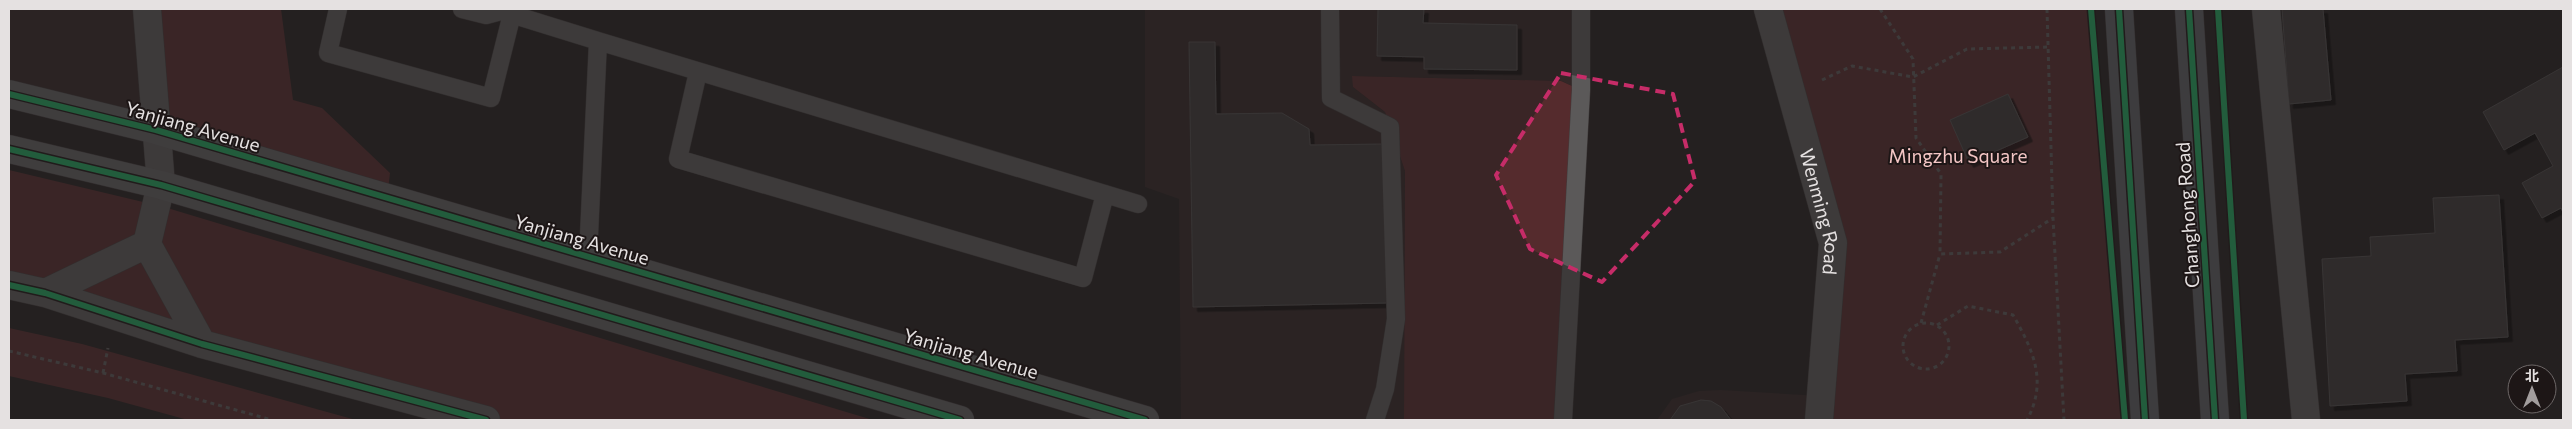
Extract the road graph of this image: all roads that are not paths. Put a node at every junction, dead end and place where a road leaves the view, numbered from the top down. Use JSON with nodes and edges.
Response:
{"nodes":[{"id":1,"x":147,"y":9,"type":"edge"},
{"id":2,"x":338,"y":9,"type":"edge"},
{"id":3,"x":462,"y":9,"type":"edge"},
{"id":4,"x":1330,"y":9,"type":"edge"},
{"id":5,"x":1581,"y":9,"type":"edge"},
{"id":6,"x":1768,"y":9,"type":"edge"},
{"id":7,"x":2119,"y":9,"type":"edge"},
{"id":8,"x":2189,"y":9,"type":"edge"},
{"id":9,"x":2266,"y":9,"type":"edge"},
{"id":10,"x":512,"y":14,"type":"junction"},
{"id":11,"x":598,"y":42,"type":"junction"},
{"id":12,"x":698,"y":72,"type":"junction"},
{"id":13,"x":9,"y":94,"type":"edge"},
{"id":14,"x":156,"y":130,"type":"junction"},
{"id":15,"x":9,"y":149,"type":"edge"},
{"id":16,"x":161,"y":185,"type":"junction"},
{"id":17,"x":1105,"y":194,"type":"junction"},
{"id":18,"x":1138,"y":204,"type":"dead end"},
{"id":19,"x":146,"y":244,"type":"junction"},
{"id":20,"x":588,"y":257,"type":"junction"},
{"id":21,"x":9,"y":285,"type":"edge"},
{"id":22,"x":44,"y":293,"type":"junction"},
{"id":23,"x":202,"y":344,"type":"junction"},
{"id":24,"x":486,"y":420,"type":"edge"},
{"id":25,"x":960,"y":420,"type":"edge"},
{"id":26,"x":1145,"y":420,"type":"edge"},
{"id":27,"x":1375,"y":420,"type":"edge"},
{"id":28,"x":1563,"y":420,"type":"edge"},
{"id":29,"x":1818,"y":420,"type":"edge"},
{"id":30,"x":2145,"y":420,"type":"edge"},
{"id":31,"x":2215,"y":420,"type":"edge"},
{"id":32,"x":2306,"y":420,"type":"edge"}],
"edges":[{"from":1,"to":14,"type":"street"},
{"from":2,"to":10,"type":"lane"},
{"from":3,"to":10,"type":"lane"},
{"from":4,"to":27,"type":"lane"},
{"from":5,"to":28,"type":"lane"},
{"from":6,"to":29,"type":"street","name":"Wenming Road"},
{"from":7,"to":30,"type":"highway"},
{"from":8,"to":31,"type":"highway","name":"Changhong Road"},
{"from":9,"to":32,"type":"street"},
{"from":10,"to":11,"type":"lane"},
{"from":11,"to":12,"type":"lane"},
{"from":11,"to":20,"type":"lane"},
{"from":12,"to":17,"type":"lane"},
{"from":12,"to":17,"type":"lane"},
{"from":13,"to":14,"type":"main road","name":"Yanjiang Avenue"},
{"from":14,"to":16,"type":"street"},
{"from":14,"to":20,"type":"main road","name":"Yanjiang Avenue"},
{"from":15,"to":16,"type":"main road"},
{"from":16,"to":19,"type":"street"},
{"from":16,"to":25,"type":"main road"},
{"from":17,"to":18,"type":"lane"},
{"from":19,"to":22,"type":"street"},
{"from":19,"to":23,"type":"street"},
{"from":20,"to":26,"type":"main road","name":"Yanjiang Avenue"},
{"from":21,"to":22,"type":"street"},
{"from":22,"to":23,"type":"street"},
{"from":23,"to":24,"type":"street"}]}
